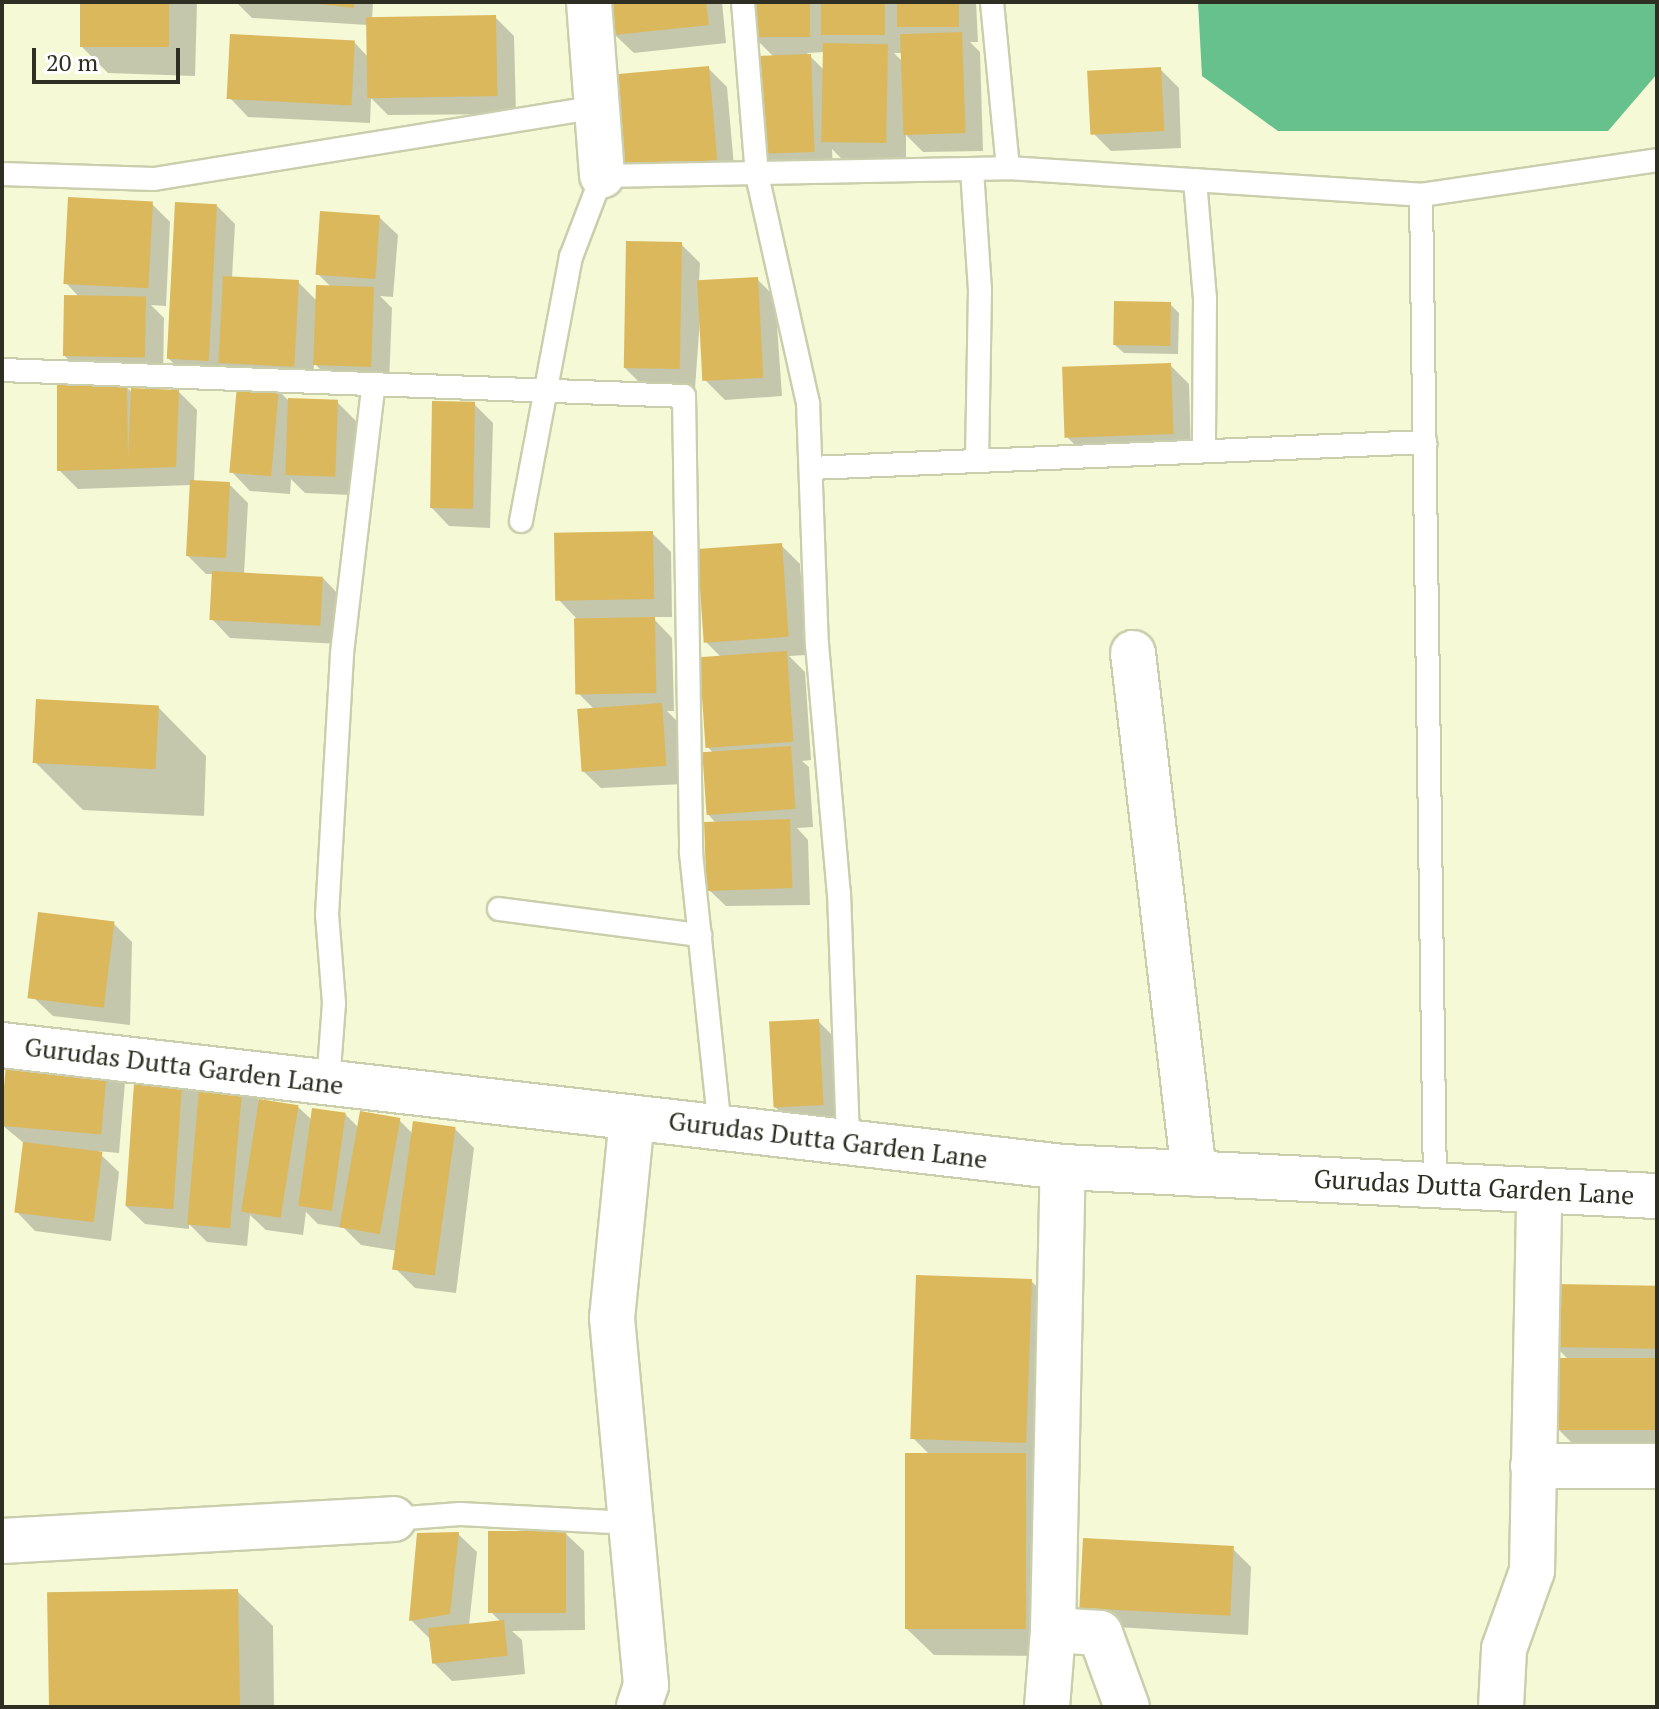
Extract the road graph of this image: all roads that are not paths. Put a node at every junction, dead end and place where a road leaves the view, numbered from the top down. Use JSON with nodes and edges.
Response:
{"nodes":[{"id":1,"x":589,"y":2,"type":"edge"},
{"id":2,"x":743,"y":2,"type":"edge"},
{"id":3,"x":992,"y":2,"type":"edge"},
{"id":4,"x":597,"y":107,"type":"junction"},
{"id":5,"x":1657,"y":160,"type":"edge"},
{"id":6,"x":1008,"y":168,"type":"junction"},
{"id":7,"x":972,"y":170,"type":"junction"},
{"id":8,"x":2,"y":174,"type":"edge"},
{"id":9,"x":757,"y":175,"type":"junction"},
{"id":10,"x":602,"y":176,"type":"junction"},
{"id":11,"x":1195,"y":180,"type":"junction"},
{"id":12,"x":1421,"y":195,"type":"junction"},
{"id":13,"x":2,"y":370,"type":"edge"},
{"id":14,"x":373,"y":388,"type":"junction"},
{"id":15,"x":544,"y":392,"type":"junction"},
{"id":16,"x":1425,"y":442,"type":"junction"},
{"id":17,"x":1204,"y":451,"type":"junction"},
{"id":18,"x":977,"y":461,"type":"junction"},
{"id":19,"x":811,"y":468,"type":"junction"},
{"id":20,"x":521,"y":521,"type":"dead end"},
{"id":21,"x":1133,"y":653,"type":"dead end"},
{"id":22,"x":499,"y":909,"type":"dead end"},
{"id":23,"x":700,"y":935,"type":"junction"},
{"id":24,"x":2,"y":1045,"type":"edge"},
{"id":25,"x":328,"y":1083,"type":"junction"},
{"id":26,"x":632,"y":1118,"type":"junction"},
{"id":27,"x":720,"y":1128,"type":"junction"},
{"id":28,"x":848,"y":1143,"type":"junction"},
{"id":29,"x":1063,"y":1167,"type":"junction"},
{"id":30,"x":1194,"y":1173,"type":"junction"},
{"id":31,"x":1435,"y":1185,"type":"junction"},
{"id":32,"x":1539,"y":1190,"type":"junction"},
{"id":33,"x":1657,"y":1196,"type":"edge"},
{"id":34,"x":1533,"y":1466,"type":"junction"},
{"id":35,"x":1657,"y":1466,"type":"edge"},
{"id":36,"x":393,"y":1519,"type":"joint"},
{"id":37,"x":631,"y":1523,"type":"junction"},
{"id":38,"x":2,"y":1541,"type":"edge"},
{"id":39,"x":1053,"y":1630,"type":"junction"},
{"id":40,"x":639,"y":1707,"type":"edge"},
{"id":41,"x":1047,"y":1707,"type":"edge"},
{"id":42,"x":1127,"y":1707,"type":"edge"},
{"id":43,"x":1501,"y":1707,"type":"edge"}],
"edges":[{"from":1,"to":4,"type":"street"},
{"from":2,"to":9,"type":"lane"},
{"from":3,"to":6,"type":"lane"},
{"from":4,"to":8,"type":"lane"},
{"from":4,"to":10,"type":"street"},
{"from":5,"to":12,"type":"lane"},
{"from":6,"to":7,"type":"lane"},
{"from":6,"to":11,"type":"lane"},
{"from":7,"to":9,"type":"lane"},
{"from":7,"to":18,"type":"lane"},
{"from":9,"to":10,"type":"lane"},
{"from":9,"to":19,"type":"lane"},
{"from":10,"to":15,"type":"lane"},
{"from":11,"to":12,"type":"lane"},
{"from":11,"to":17,"type":"lane"},
{"from":12,"to":16,"type":"lane"},
{"from":13,"to":14,"type":"lane"},
{"from":14,"to":15,"type":"lane"},
{"from":14,"to":25,"type":"lane"},
{"from":15,"to":20,"type":"lane"},
{"from":15,"to":23,"type":"lane"},
{"from":16,"to":17,"type":"lane"},
{"from":16,"to":31,"type":"lane"},
{"from":17,"to":18,"type":"lane"},
{"from":18,"to":19,"type":"lane"},
{"from":19,"to":28,"type":"lane"},
{"from":21,"to":30,"type":"street"},
{"from":22,"to":23,"type":"lane"},
{"from":23,"to":27,"type":"lane"},
{"from":24,"to":25,"type":"street","name":"Gurudas Dutta Garden Lane"},
{"from":25,"to":26,"type":"street","name":"Gurudas Dutta Garden Lane"},
{"from":26,"to":27,"type":"street","name":"Gurudas Dutta Garden Lane"},
{"from":26,"to":37,"type":"street"},
{"from":27,"to":28,"type":"street","name":"Gurudas Dutta Garden Lane"},
{"from":28,"to":29,"type":"street","name":"Gurudas Dutta Garden Lane"},
{"from":29,"to":30,"type":"street","name":"Gurudas Dutta Garden Lane"},
{"from":29,"to":39,"type":"street"},
{"from":30,"to":31,"type":"street","name":"Gurudas Dutta Garden Lane"},
{"from":31,"to":32,"type":"street","name":"Gurudas Dutta Garden Lane"},
{"from":32,"to":33,"type":"street","name":"Gurudas Dutta Garden Lane"},
{"from":32,"to":34,"type":"street"},
{"from":34,"to":35,"type":"street"},
{"from":34,"to":43,"type":"street"},
{"from":36,"to":37,"type":"lane"},
{"from":36,"to":38,"type":"street"},
{"from":37,"to":40,"type":"street"},
{"from":39,"to":41,"type":"street"},
{"from":39,"to":42,"type":"street"}]}
